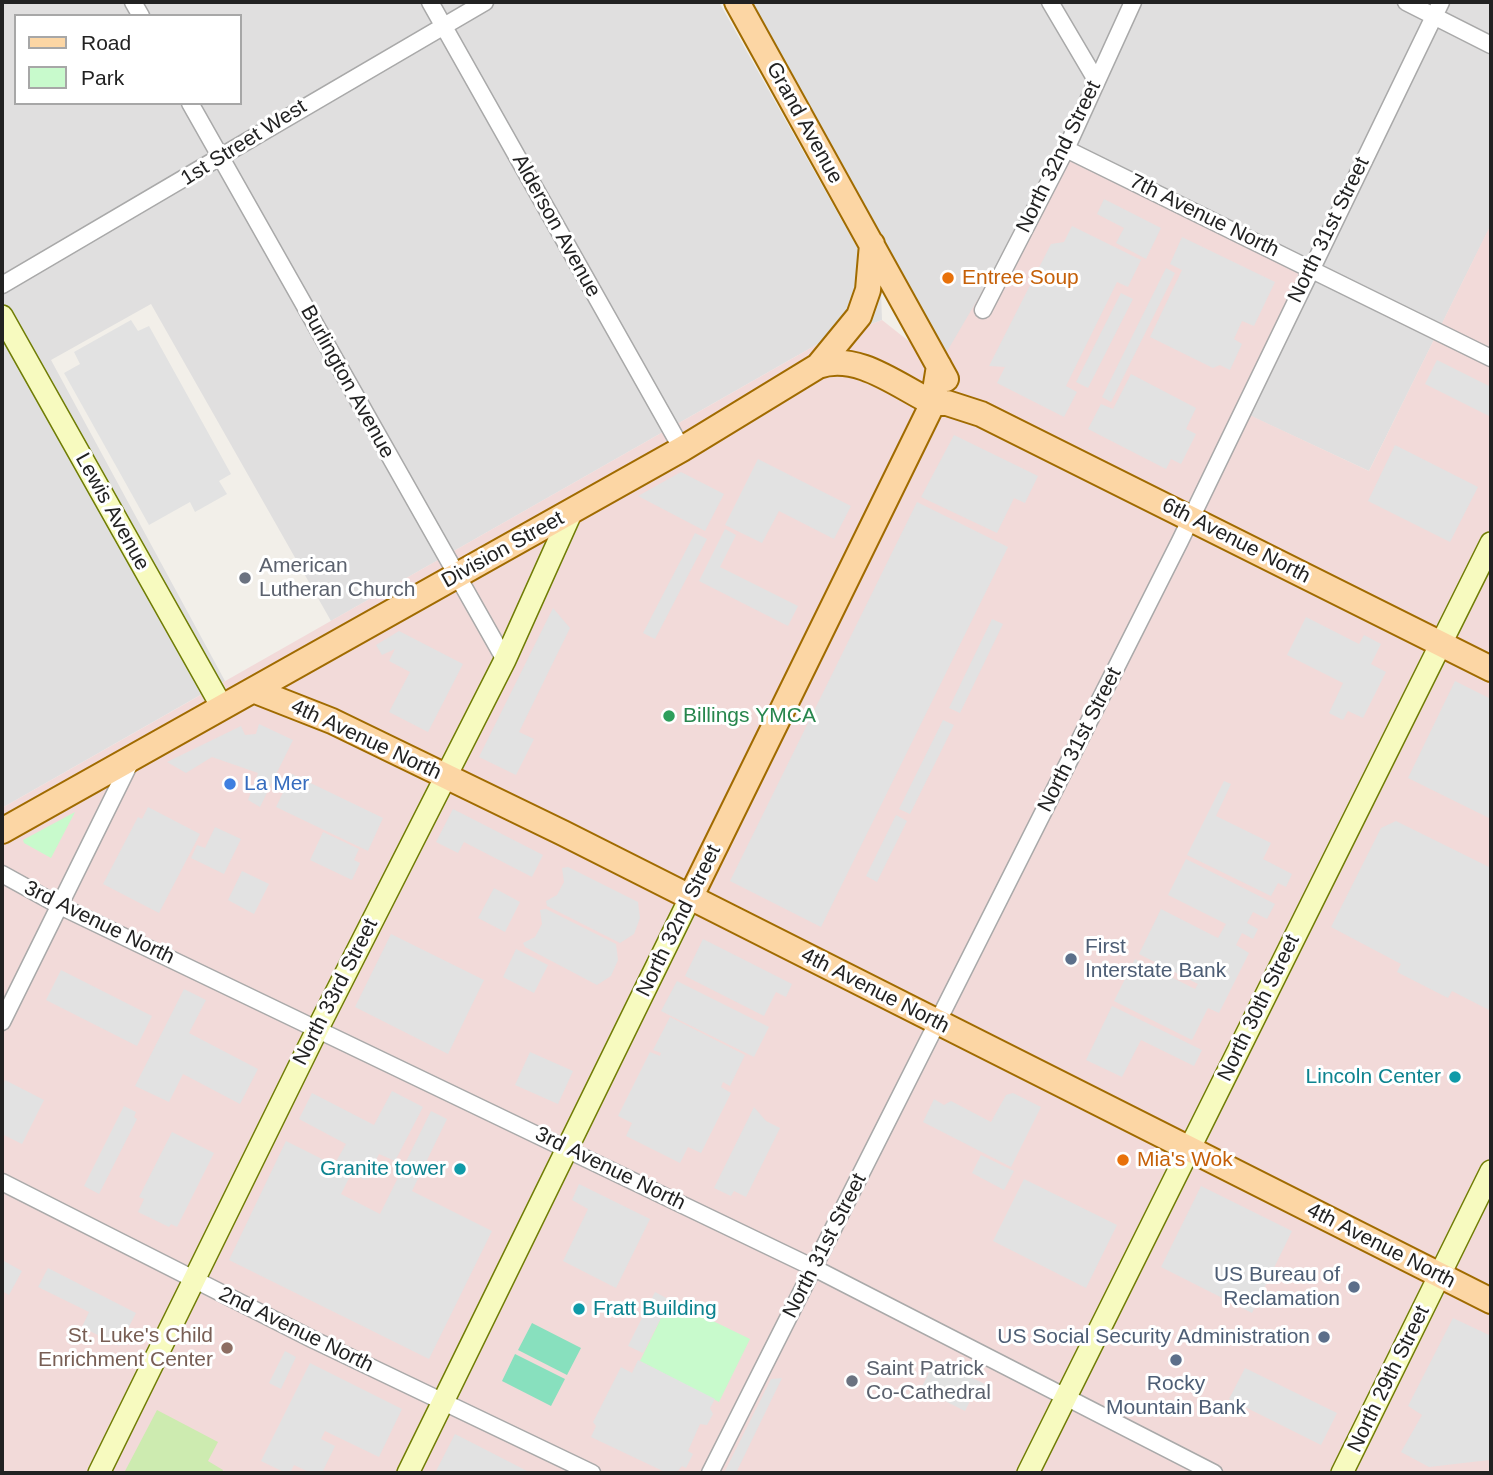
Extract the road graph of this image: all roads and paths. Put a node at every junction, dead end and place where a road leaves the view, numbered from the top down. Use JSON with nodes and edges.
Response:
{"nodes":[{"id":1,"x":430,"y":2,"type":"edge"},
{"id":2,"x":485,"y":2,"type":"edge"},
{"id":3,"x":737,"y":2,"type":"edge"},
{"id":4,"x":1050,"y":2,"type":"edge"},
{"id":5,"x":1133,"y":2,"type":"edge"},
{"id":6,"x":1406,"y":2,"type":"edge"},
{"id":7,"x":1438,"y":9,"type":"edge"},
{"id":8,"x":443,"y":26,"type":"junction"},
{"id":9,"x":1491,"y":45,"type":"edge"},
{"id":10,"x":1096,"y":80,"type":"junction"},
{"id":11,"x":191,"y":105,"type":"edge"},
{"id":12,"x":1066,"y":149,"type":"junction"},
{"id":13,"x":221,"y":159,"type":"junction"},
{"id":14,"x":872,"y":244,"type":"junction"},
{"id":15,"x":1311,"y":267,"type":"junction"},
{"id":16,"x":2,"y":285,"type":"edge"},
{"id":17,"x":983,"y":310,"type":"dead end"},
{"id":18,"x":2,"y":316,"type":"edge"},
{"id":19,"x":1491,"y":358,"type":"edge"},
{"id":20,"x":818,"y":366,"type":"junction"},
{"id":21,"x":939,"y":366,"type":"junction"},
{"id":22,"x":933,"y":403,"type":"junction"},
{"id":23,"x":981,"y":414,"type":"junction"},
{"id":24,"x":682,"y":449,"type":"junction"},
{"id":25,"x":572,"y":511,"type":"junction"},
{"id":26,"x":1192,"y":518,"type":"junction"},
{"id":27,"x":1491,"y":543,"type":"edge"},
{"id":28,"x":457,"y":576,"type":"junction"},
{"id":29,"x":1441,"y":644,"type":"junction"},
{"id":30,"x":505,"y":660,"type":"junction"},
{"id":31,"x":1491,"y":669,"type":"edge"},
{"id":32,"x":253,"y":690,"type":"junction"},
{"id":33,"x":222,"y":707,"type":"junction"},
{"id":34,"x":133,"y":757,"type":"junction"},
{"id":35,"x":447,"y":777,"type":"junction"},
{"id":36,"x":2,"y":831,"type":"edge"},
{"id":37,"x":2,"y":874,"type":"edge"},
{"id":38,"x":690,"y":898,"type":"junction"},
{"id":39,"x":60,"y":906,"type":"junction"},
{"id":40,"x":2,"y":1022,"type":"edge"},
{"id":41,"x":937,"y":1023,"type":"junction"},
{"id":42,"x":317,"y":1028,"type":"junction"},
{"id":43,"x":569,"y":1149,"type":"junction"},
{"id":44,"x":1189,"y":1149,"type":"junction"},
{"id":45,"x":1491,"y":1171,"type":"edge"},
{"id":46,"x":2,"y":1182,"type":"edge"},
{"id":47,"x":814,"y":1268,"type":"junction"},
{"id":48,"x":1439,"y":1276,"type":"junction"},
{"id":49,"x":194,"y":1279,"type":"junction"},
{"id":50,"x":1491,"y":1301,"type":"edge"},
{"id":51,"x":1065,"y":1398,"type":"junction"},
{"id":52,"x":445,"y":1402,"type":"junction"},
{"id":53,"x":99,"y":1473,"type":"edge"},
{"id":54,"x":408,"y":1473,"type":"edge"},
{"id":55,"x":592,"y":1473,"type":"edge"},
{"id":56,"x":710,"y":1473,"type":"edge"},
{"id":57,"x":1028,"y":1473,"type":"edge"},
{"id":58,"x":1214,"y":1473,"type":"edge"},
{"id":59,"x":1342,"y":1473,"type":"edge"}],
"edges":[{"from":1,"to":8,"type":"street","name":"Alderson Avenue"},
{"from":2,"to":8,"type":"street","name":"1st Street West"},
{"from":3,"to":14,"type":"main road","name":"Grand Avenue"},
{"from":4,"to":10,"type":"street"},
{"from":5,"to":10,"type":"street","name":"North 32nd Street"},
{"from":6,"to":7,"type":"street"},
{"from":7,"to":9,"type":"street"},
{"from":7,"to":15,"type":"street","name":"North 31st Street"},
{"from":8,"to":13,"type":"street","name":"1st Street West"},
{"from":8,"to":24,"type":"street","name":"Alderson Avenue"},
{"from":10,"to":12,"type":"street","name":"North 32nd Street"},
{"from":11,"to":13,"type":"street","name":"Burlington Avenue"},
{"from":12,"to":15,"type":"street","name":"7th Avenue North"},
{"from":12,"to":17,"type":"street","name":"North 32nd Street"},
{"from":13,"to":16,"type":"street","name":"1st Street West"},
{"from":13,"to":28,"type":"street","name":"Burlington Avenue"},
{"from":14,"to":20,"type":"main road"},
{"from":14,"to":21,"type":"main road","name":"6th Avenue North"},
{"from":15,"to":19,"type":"street","name":"7th Avenue North"},
{"from":15,"to":26,"type":"street","name":"North 31st Street"},
{"from":18,"to":33,"type":"street","name":"Lewis Avenue"},
{"from":20,"to":22,"type":"main road","name":"6th Avenue North"},
{"from":20,"to":24,"type":"main road","name":"Division Street"},
{"from":21,"to":22,"type":"main road","name":"North 32nd Street"},
{"from":21,"to":23,"type":"main road","name":"6th Avenue North"},
{"from":22,"to":23,"type":"main road","name":"6th Avenue North"},
{"from":22,"to":38,"type":"main road","name":"North 32nd Street"},
{"from":23,"to":26,"type":"main road","name":"6th Avenue North"},
{"from":24,"to":25,"type":"main road","name":"Division Street"},
{"from":25,"to":28,"type":"main road","name":"Division Street"},
{"from":25,"to":30,"type":"street","name":"North 33rd Street"},
{"from":26,"to":29,"type":"main road","name":"6th Avenue North"},
{"from":26,"to":41,"type":"street","name":"North 31st Street"},
{"from":27,"to":29,"type":"street","name":"North 30th Street"},
{"from":28,"to":30,"type":"street","name":"Burlington Avenue"},
{"from":28,"to":32,"type":"main road","name":"Division Street"},
{"from":29,"to":31,"type":"main road","name":"6th Avenue North"},
{"from":29,"to":44,"type":"street","name":"North 30th Street"},
{"from":30,"to":35,"type":"street","name":"North 33rd Street"},
{"from":32,"to":33,"type":"main road","name":"Division Street"},
{"from":32,"to":35,"type":"main road","name":"4th Avenue North"},
{"from":33,"to":34,"type":"main road","name":"Division Street"},
{"from":34,"to":36,"type":"main road","name":"Division Street"},
{"from":34,"to":39,"type":"street"},
{"from":35,"to":38,"type":"main road","name":"4th Avenue North"},
{"from":35,"to":42,"type":"street","name":"North 33rd Street"},
{"from":37,"to":39,"type":"street","name":"3rd Avenue North"},
{"from":38,"to":41,"type":"main road","name":"4th Avenue North"},
{"from":38,"to":43,"type":"street","name":"North 32nd Street"},
{"from":39,"to":40,"type":"street"},
{"from":39,"to":42,"type":"street","name":"3rd Avenue North"},
{"from":41,"to":44,"type":"main road","name":"4th Avenue North"},
{"from":41,"to":47,"type":"street","name":"North 31st Street"},
{"from":42,"to":43,"type":"street","name":"3rd Avenue North"},
{"from":42,"to":49,"type":"street","name":"North 33rd Street"},
{"from":43,"to":47,"type":"street","name":"3rd Avenue North"},
{"from":43,"to":52,"type":"street","name":"North 32nd Street"},
{"from":44,"to":48,"type":"main road","name":"4th Avenue North"},
{"from":44,"to":51,"type":"street","name":"North 30th Street"},
{"from":45,"to":48,"type":"street","name":"North 29th Street"},
{"from":46,"to":49,"type":"street","name":"2nd Avenue North"},
{"from":47,"to":51,"type":"street","name":"3rd Avenue North"},
{"from":47,"to":56,"type":"street","name":"North 31st Street"},
{"from":48,"to":50,"type":"main road","name":"4th Avenue North"},
{"from":48,"to":59,"type":"street","name":"North 29th Street"},
{"from":49,"to":52,"type":"street","name":"2nd Avenue North"},
{"from":49,"to":53,"type":"street","name":"North 33rd Street"},
{"from":51,"to":57,"type":"street","name":"North 30th Street"},
{"from":51,"to":58,"type":"street","name":"3rd Avenue North"},
{"from":52,"to":54,"type":"street","name":"North 32nd Street"},
{"from":52,"to":55,"type":"street","name":"2nd Avenue North"}]}
